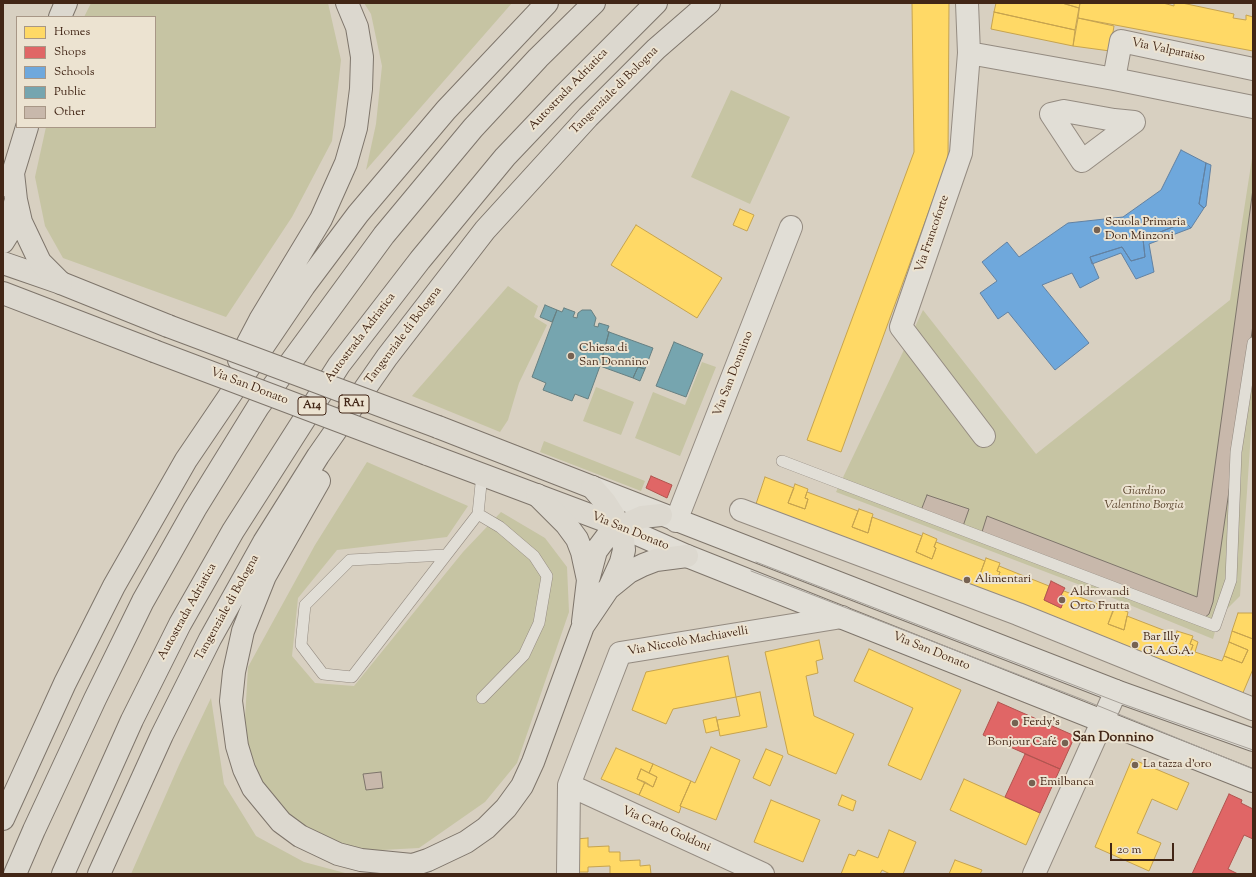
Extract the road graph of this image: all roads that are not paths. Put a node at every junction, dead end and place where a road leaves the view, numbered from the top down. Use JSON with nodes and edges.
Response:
{"nodes":[{"id":1,"x":66,"y":3,"type":"edge"},
{"id":2,"x":348,"y":3,"type":"edge"},
{"id":3,"x":547,"y":3,"type":"edge"},
{"id":4,"x":594,"y":3,"type":"edge"},
{"id":5,"x":656,"y":3,"type":"edge"},
{"id":6,"x":708,"y":3,"type":"edge"},
{"id":7,"x":968,"y":3,"type":"edge"},
{"id":8,"x":60,"y":16,"type":"edge"},
{"id":9,"x":969,"y":53,"type":"junction"},
{"id":10,"x":1253,"y":69,"type":"edge"},
{"id":11,"x":1114,"y":79,"type":"junction"},
{"id":12,"x":1253,"y":107,"type":"edge"},
{"id":13,"x":27,"y":128,"type":"edge"},
{"id":14,"x":11,"y":187,"type":"edge"},
{"id":15,"x":791,"y":227,"type":"dead end"},
{"id":16,"x":3,"y":242,"type":"edge"},
{"id":17,"x":3,"y":263,"type":"edge"},
{"id":18,"x":61,"y":283,"type":"junction"},
{"id":19,"x":3,"y":293,"type":"edge"},
{"id":20,"x":1253,"y":343,"type":"edge"},
{"id":21,"x":388,"y":357,"type":"junction"},
{"id":22,"x":984,"y":436,"type":"dead end"},
{"id":23,"x":186,"y":460,"type":"junction"},
{"id":24,"x":782,"y":461,"type":"dead end"},
{"id":25,"x":482,"y":474,"type":"junction"},
{"id":26,"x":592,"y":488,"type":"junction"},
{"id":27,"x":537,"y":495,"type":"junction"},
{"id":28,"x":741,"y":510,"type":"dead end"},
{"id":29,"x":478,"y":514,"type":"junction"},
{"id":30,"x":668,"y":518,"type":"junction"},
{"id":31,"x":619,"y":526,"type":"junction"},
{"id":32,"x":445,"y":555,"type":"junction"},
{"id":33,"x":687,"y":556,"type":"junction"},
{"id":34,"x":588,"y":580,"type":"junction"},
{"id":35,"x":608,"y":589,"type":"junction"},
{"id":36,"x":842,"y":617,"type":"junction"},
{"id":37,"x":583,"y":626,"type":"junction"},
{"id":38,"x":1116,"y":691,"type":"junction"},
{"id":39,"x":482,"y":698,"type":"dead end"},
{"id":40,"x":1253,"y":709,"type":"edge"},
{"id":41,"x":1103,"y":722,"type":"junction"},
{"id":42,"x":1253,"y":740,"type":"edge"},
{"id":43,"x":1253,"y":781,"type":"edge"},
{"id":44,"x":569,"y":785,"type":"junction"},
{"id":45,"x":3,"y":819,"type":"edge"},
{"id":46,"x":412,"y":865,"type":"junction"},
{"id":47,"x":16,"y":874,"type":"edge"},
{"id":48,"x":63,"y":874,"type":"edge"},
{"id":49,"x":99,"y":874,"type":"edge"},
{"id":50,"x":386,"y":874,"type":"edge"},
{"id":51,"x":568,"y":874,"type":"edge"},
{"id":52,"x":763,"y":874,"type":"edge"},
{"id":53,"x":1034,"y":874,"type":"edge"}],
"edges":[{"from":1,"to":8,"type":"main road"},
{"from":2,"to":23,"type":"main road"},
{"from":3,"to":23,"type":"main road"},
{"from":4,"to":47,"type":"main road"},
{"from":5,"to":48,"type":"main road","name":"Autostrada Adriatica","number":"A14"},
{"from":6,"to":21,"type":"main road","name":"Tangenziale di Bologna","number":"RA1"},
{"from":7,"to":9,"type":"street","name":"Via Francoforte"},
{"from":9,"to":11,"type":"street"},
{"from":9,"to":22,"type":"street","name":"Via Francoforte"},
{"from":10,"to":11,"type":"street","name":"Via Valparaiso"},
{"from":11,"to":12,"type":"street"},
{"from":13,"to":14,"type":"main road"},
{"from":14,"to":16,"type":"main road"},
{"from":14,"to":18,"type":"main road"},
{"from":15,"to":30,"type":"street","name":"Via San Donnino"},
{"from":17,"to":18,"type":"main road"},
{"from":18,"to":26,"type":"main road","bridge":true},
{"from":19,"to":25,"type":"main road","name":"Via San Donato","bridge":true},
{"from":20,"to":24,"type":"lane"},
{"from":21,"to":46,"type":"main road"},
{"from":21,"to":49,"type":"main road","name":"Tangenziale di Bologna","number":"RA1"},
{"from":23,"to":45,"type":"main road"},
{"from":25,"to":27,"type":"main road","name":"Via San Donato"},
{"from":25,"to":29,"type":"lane"},
{"from":26,"to":30,"type":"street"},
{"from":26,"to":31,"type":"main road"},
{"from":27,"to":31,"type":"main road","name":"Via San Donato"},
{"from":27,"to":34,"type":"main road"},
{"from":28,"to":40,"type":"street"},
{"from":29,"to":32,"type":"lane"},
{"from":29,"to":39,"type":"lane"},
{"from":30,"to":31,"type":"main road"},
{"from":30,"to":38,"type":"street"},
{"from":31,"to":33,"type":"street","name":"Via San Donato"},
{"from":31,"to":34,"type":"main road"},
{"from":31,"to":35,"type":"main road"},
{"from":32,"to":32,"type":"lane"},
{"from":33,"to":35,"type":"main road"},
{"from":33,"to":36,"type":"street","name":"Via San Donato"},
{"from":34,"to":37,"type":"main road"},
{"from":35,"to":37,"type":"main road"},
{"from":36,"to":41,"type":"street","name":"Via San Donato"},
{"from":36,"to":44,"type":"street","name":"Via Niccolò Machiavelli"},
{"from":37,"to":46,"type":"main road"},
{"from":38,"to":41,"type":"street"},
{"from":38,"to":42,"type":"street"},
{"from":41,"to":43,"type":"street","name":"Via San Donato"},
{"from":41,"to":53,"type":"street"},
{"from":44,"to":51,"type":"street","name":"Via Niccolò Machiavelli"},
{"from":44,"to":52,"type":"street","name":"Via Carlo Goldoni"},
{"from":46,"to":50,"type":"main road"}]}
